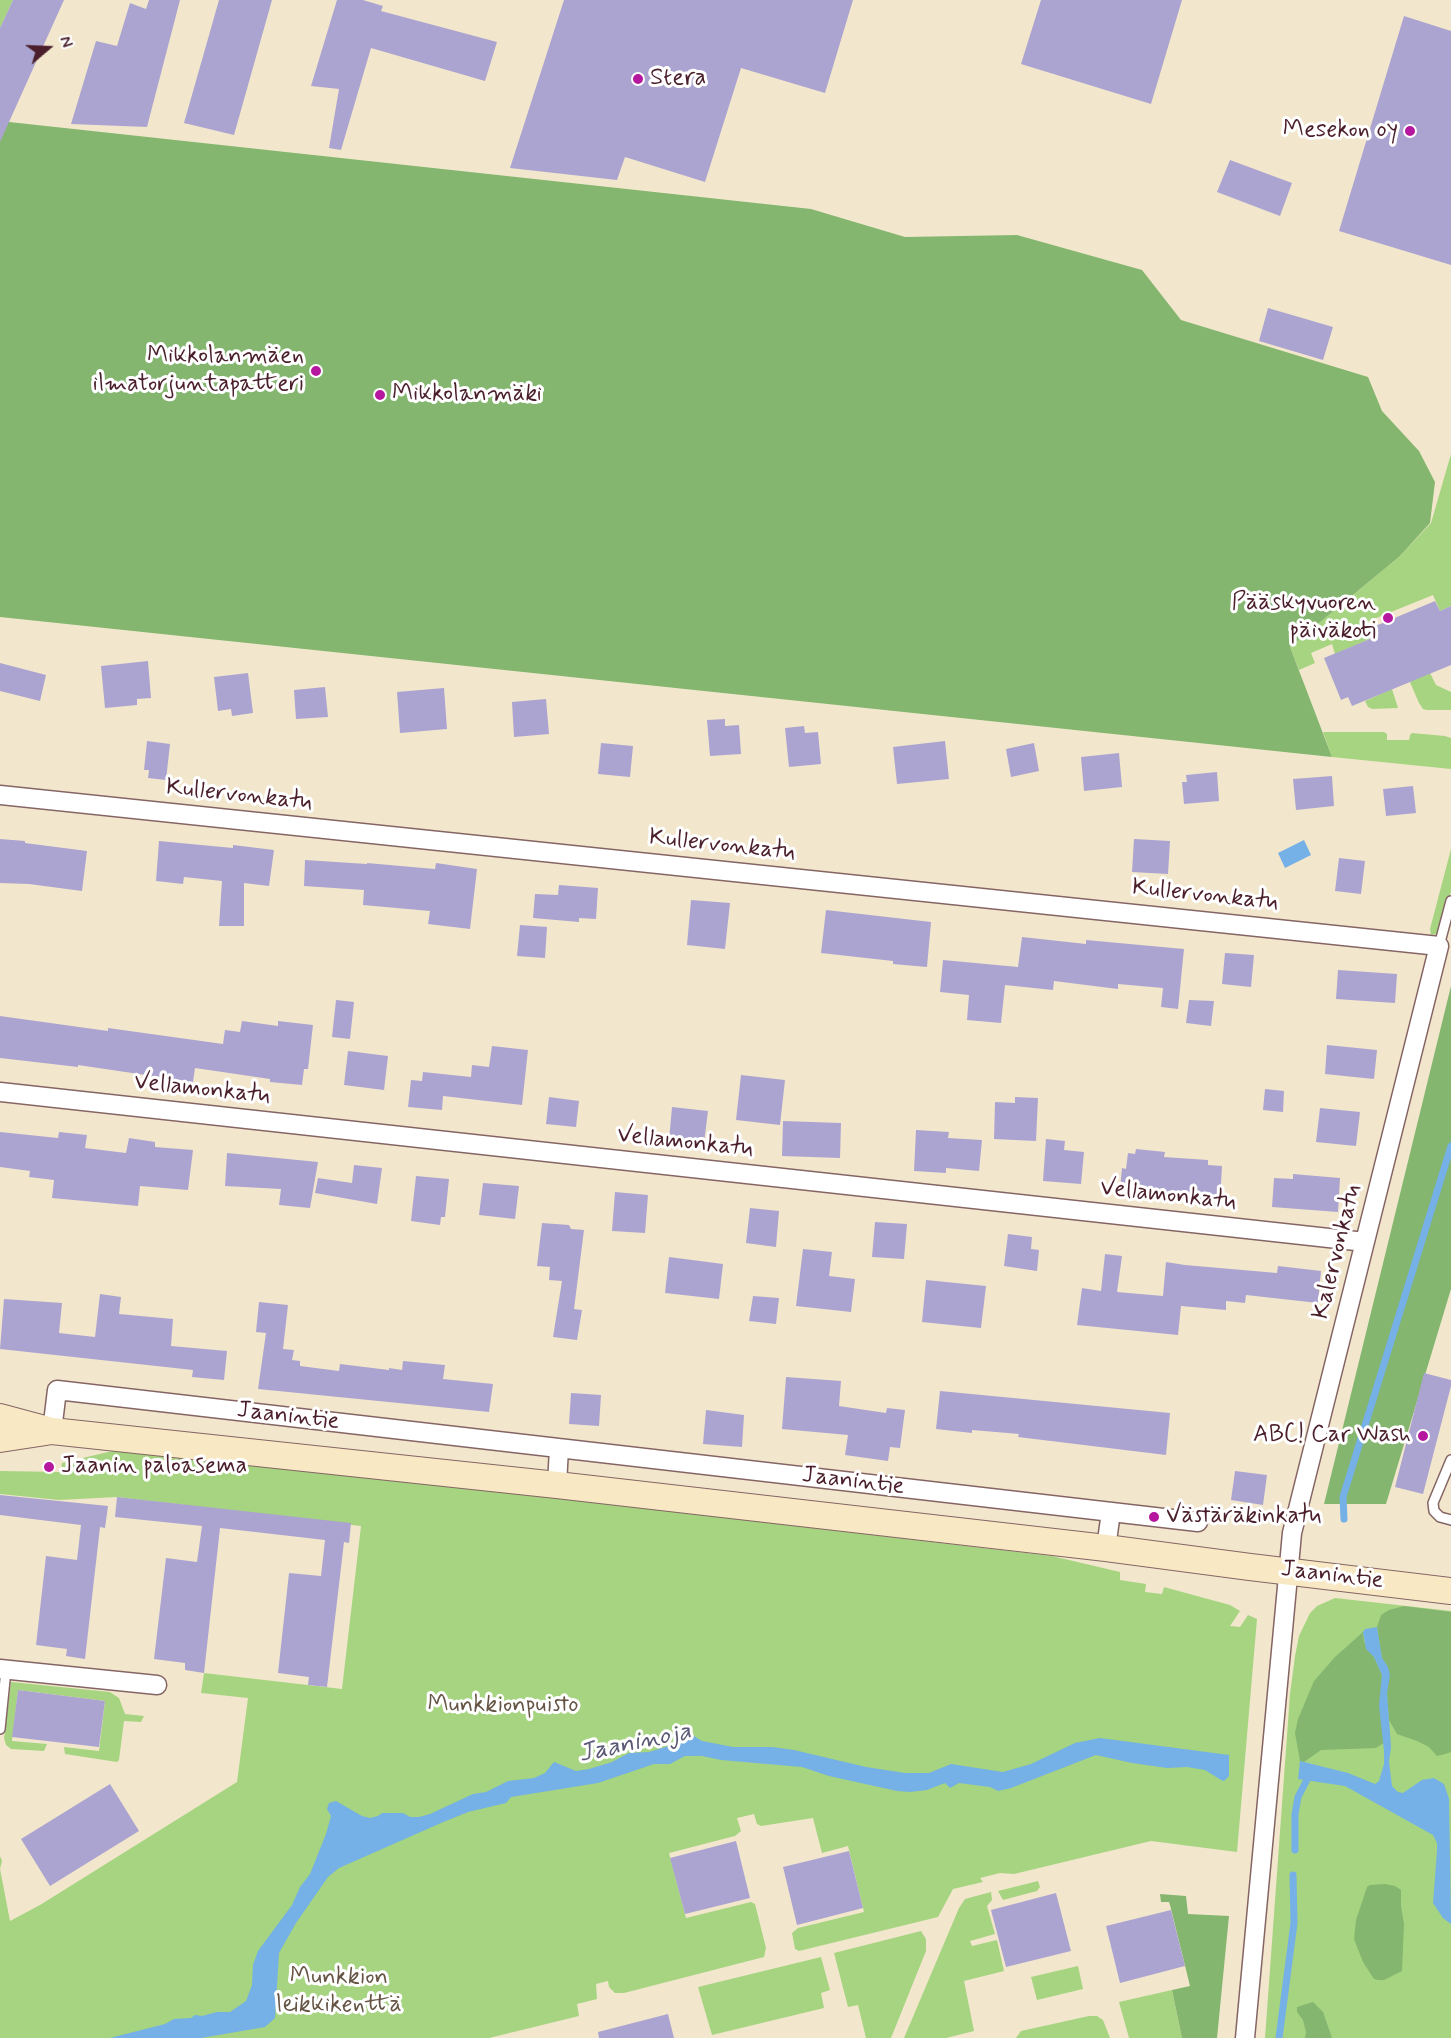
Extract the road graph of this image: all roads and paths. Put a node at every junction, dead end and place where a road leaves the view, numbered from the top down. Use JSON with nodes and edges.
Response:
{"nodes":[{"id":1,"x":0,"y":795,"type":"edge"},
{"id":2,"x":1451,"y":901,"type":"edge"},
{"id":3,"x":1439,"y":946,"type":"junction"},
{"id":4,"x":0,"y":1092,"type":"edge"},
{"id":5,"x":1365,"y":1242,"type":"junction"},
{"id":6,"x":0,"y":1417,"type":"edge"},
{"id":7,"x":52,"y":1431,"type":"junction"},
{"id":8,"x":0,"y":1439,"type":"edge"},
{"id":9,"x":559,"y":1448,"type":"junction"},
{"id":10,"x":1451,"y":1460,"type":"edge"},
{"id":11,"x":557,"y":1485,"type":"junction"},
{"id":12,"x":1112,"y":1512,"type":"junction"},
{"id":13,"x":1451,"y":1521,"type":"edge"},
{"id":14,"x":1198,"y":1522,"type":"dead end"},
{"id":15,"x":1106,"y":1548,"type":"junction"},
{"id":16,"x":1290,"y":1571,"type":"junction"},
{"id":17,"x":1451,"y":1591,"type":"edge"},
{"id":18,"x":3,"y":1669,"type":"edge"},
{"id":19,"x":157,"y":1685,"type":"dead end"},
{"id":20,"x":0,"y":1729,"type":"edge"},
{"id":21,"x":1245,"y":2038,"type":"edge"}],
"edges":[{"from":1,"to":3,"type":"street","name":"Kullervonkatu"},
{"from":2,"to":3,"type":"lane"},
{"from":3,"to":5,"type":"street","name":"Kalervonkatu"},
{"from":4,"to":5,"type":"street","name":"Vellamonkatu"},
{"from":5,"to":16,"type":"street","name":"Kalervonkatu"},
{"from":6,"to":7,"type":"main road","name":"Jaanintie"},
{"from":7,"to":8,"type":"main road","name":"Jaanintie"},
{"from":7,"to":9,"type":"street","name":"Jaanintie"},
{"from":7,"to":11,"type":"main road","name":"Jaanintie"},
{"from":9,"to":11,"type":"street"},
{"from":9,"to":12,"type":"street","name":"Jaanintie"},
{"from":10,"to":13,"type":"lane"},
{"from":11,"to":15,"type":"main road","name":"Jaanintie"},
{"from":12,"to":14,"type":"street","name":"Jaanintie"},
{"from":12,"to":15,"type":"street"},
{"from":15,"to":16,"type":"main road","name":"Jaanintie"},
{"from":16,"to":17,"type":"main road","name":"Jaanintie"},
{"from":16,"to":21,"type":"street"},
{"from":18,"to":19,"type":"street"},
{"from":18,"to":20,"type":"lane"}]}
